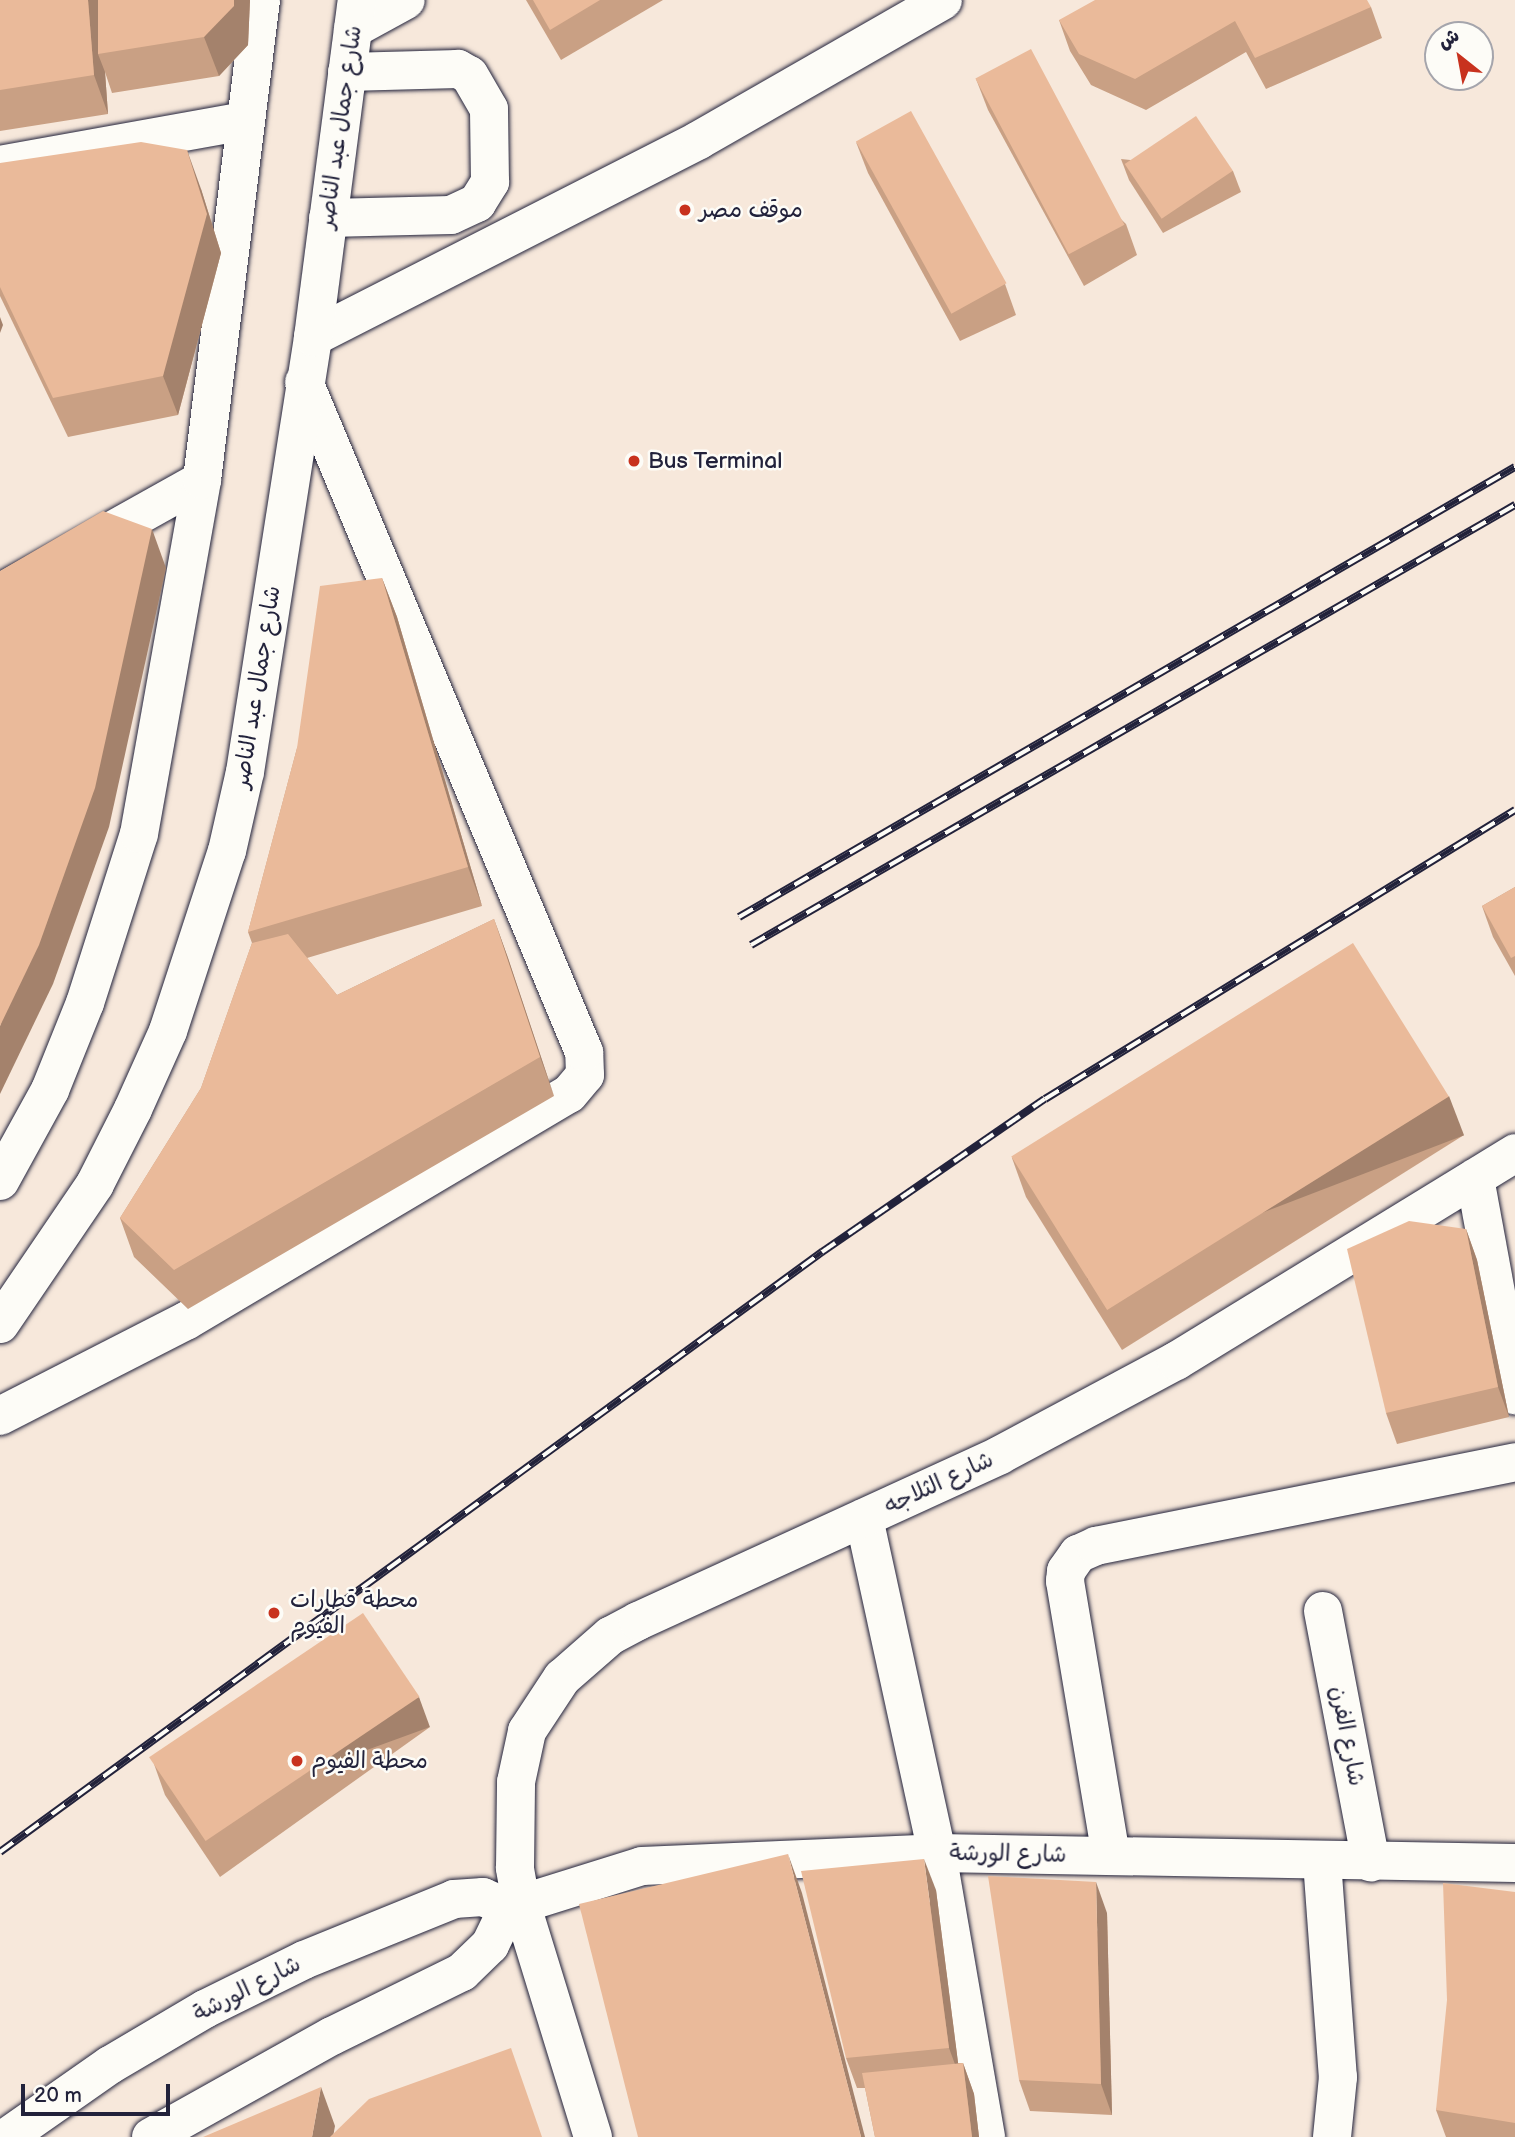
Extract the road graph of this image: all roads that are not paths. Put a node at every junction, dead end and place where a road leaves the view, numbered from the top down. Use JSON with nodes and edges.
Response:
{"nodes":[{"id":1,"x":261,"y":0,"type":"edge"},
{"id":2,"x":406,"y":0,"type":"edge"},
{"id":3,"x":943,"y":0,"type":"edge"},
{"id":4,"x":355,"y":15,"type":"edge"},
{"id":5,"x":347,"y":72,"type":"junction"},
{"id":6,"x":244,"y":121,"type":"junction"},
{"id":7,"x":0,"y":165,"type":"edge"},
{"id":8,"x":328,"y":218,"type":"junction"},
{"id":9,"x":313,"y":337,"type":"junction"},
{"id":10,"x":304,"y":382,"type":"junction"},
{"id":11,"x":202,"y":480,"type":"junction"},
{"id":12,"x":0,"y":593,"type":"edge"},
{"id":13,"x":1515,"y":1153,"type":"edge"},
{"id":14,"x":1475,"y":1178,"type":"junction"},
{"id":15,"x":0,"y":1181,"type":"edge"},
{"id":16,"x":0,"y":1324,"type":"edge"},
{"id":17,"x":1515,"y":1395,"type":"edge"},
{"id":18,"x":0,"y":1416,"type":"edge"},
{"id":19,"x":1515,"y":1462,"type":"edge"},
{"id":20,"x":864,"y":1518,"type":"junction"},
{"id":21,"x":1323,"y":1611,"type":"dead end"},
{"id":22,"x":937,"y":1853,"type":"junction"},
{"id":23,"x":1111,"y":1856,"type":"junction"},
{"id":24,"x":1322,"y":1861,"type":"junction"},
{"id":25,"x":1371,"y":1861,"type":"junction"},
{"id":26,"x":1515,"y":1863,"type":"edge"},
{"id":27,"x":514,"y":1905,"type":"junction"},
{"id":28,"x":7,"y":2137,"type":"edge"},
{"id":29,"x":150,"y":2137,"type":"edge"},
{"id":30,"x":593,"y":2137,"type":"edge"},
{"id":31,"x":986,"y":2137,"type":"edge"},
{"id":32,"x":1332,"y":2137,"type":"edge"}],
"edges":[{"from":1,"to":6,"type":"main road"},
{"from":2,"to":4,"type":"main road"},
{"from":3,"to":9,"type":"main road"},
{"from":4,"to":5,"type":"main road","name":"شارع جمال عبد الناصر"},
{"from":5,"to":8,"type":"main road","name":"شارع جمال عبد الناصر"},
{"from":5,"to":8,"type":"main road"},
{"from":6,"to":7,"type":"main road"},
{"from":6,"to":11,"type":"main road"},
{"from":8,"to":9,"type":"main road","name":"شارع جمال عبد الناصر"},
{"from":9,"to":10,"type":"main road","name":"شارع جمال عبد الناصر"},
{"from":10,"to":16,"type":"main road","name":"شارع جمال عبد الناصر"},
{"from":10,"to":18,"type":"main road"},
{"from":11,"to":12,"type":"main road"},
{"from":11,"to":15,"type":"main road"},
{"from":13,"to":14,"type":"main road","name":"شارع الثلاجه"},
{"from":14,"to":17,"type":"main road"},
{"from":14,"to":20,"type":"main road","name":"شارع الثلاجه"},
{"from":19,"to":23,"type":"main road"},
{"from":20,"to":22,"type":"main road"},
{"from":20,"to":27,"type":"main road","name":"شارع الثلاجه"},
{"from":21,"to":25,"type":"main road","name":"شارع الفرن"},
{"from":22,"to":23,"type":"main road","name":"شارع الورشة"},
{"from":22,"to":27,"type":"main road","name":"شارع الورشة"},
{"from":22,"to":31,"type":"main road"},
{"from":23,"to":24,"type":"main road","name":"شارع الورشة"},
{"from":24,"to":25,"type":"main road","name":"شارع الورشة"},
{"from":24,"to":32,"type":"main road"},
{"from":25,"to":26,"type":"main road","name":"شارع الورشة"},
{"from":27,"to":28,"type":"main road","name":"شارع الورشة"},
{"from":27,"to":29,"type":"main road"},
{"from":27,"to":30,"type":"main road","name":"شارع الثلاجه"}]}
